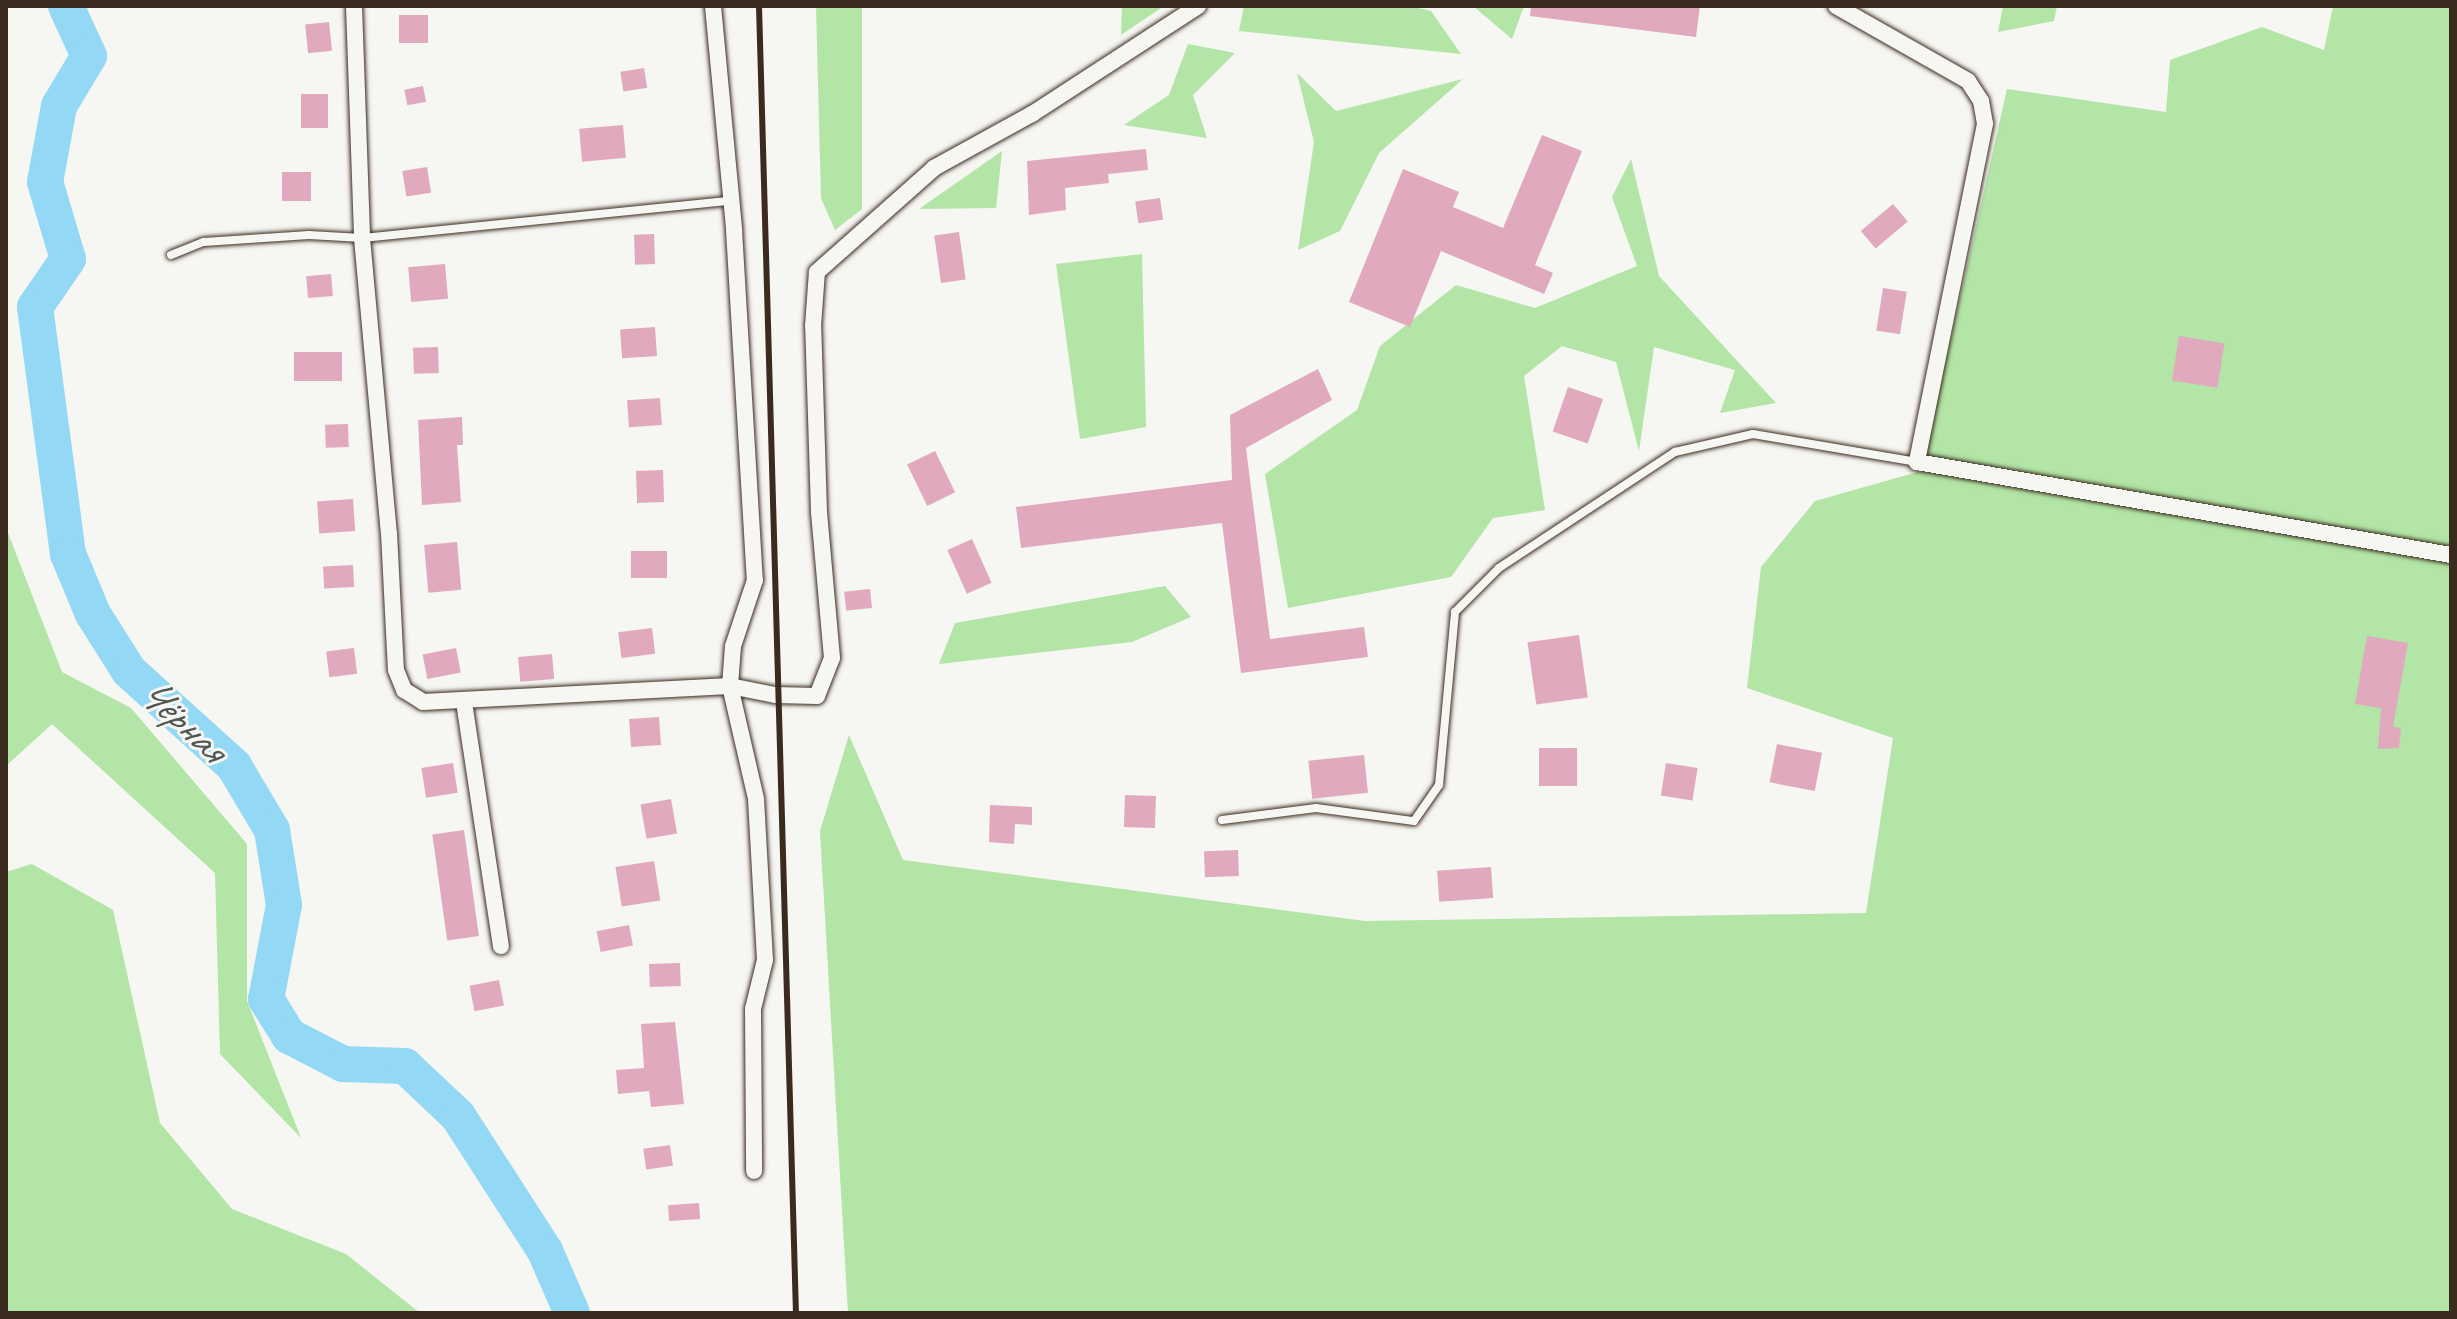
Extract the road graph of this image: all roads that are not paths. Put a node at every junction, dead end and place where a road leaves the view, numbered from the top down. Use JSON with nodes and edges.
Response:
{"nodes":[{"id":1,"x":354,"y":6,"type":"edge"},
{"id":2,"x":713,"y":6,"type":"edge"},
{"id":3,"x":1198,"y":6,"type":"edge"},
{"id":4,"x":1836,"y":6,"type":"edge"},
{"id":5,"x":728,"y":201,"type":"junction"},
{"id":6,"x":362,"y":238,"type":"junction"},
{"id":7,"x":171,"y":255,"type":"dead end"},
{"id":8,"x":1917,"y":462,"type":"junction"},
{"id":9,"x":2451,"y":555,"type":"edge"},
{"id":10,"x":730,"y":686,"type":"junction"},
{"id":11,"x":464,"y":702,"type":"junction"},
{"id":12,"x":1222,"y":820,"type":"dead end"},
{"id":13,"x":501,"y":946,"type":"dead end"},
{"id":14,"x":754,"y":1171,"type":"dead end"}],
"edges":[{"from":1,"to":6,"type":"street"},
{"from":2,"to":5,"type":"street"},
{"from":3,"to":10,"type":"street"},
{"from":4,"to":8,"type":"street"},
{"from":5,"to":6,"type":"lane"},
{"from":5,"to":10,"type":"street"},
{"from":6,"to":7,"type":"lane"},
{"from":6,"to":11,"type":"street"},
{"from":8,"to":9,"type":"street"},
{"from":8,"to":12,"type":"lane"},
{"from":10,"to":11,"type":"street"},
{"from":10,"to":14,"type":"street"},
{"from":11,"to":13,"type":"street"}]}
